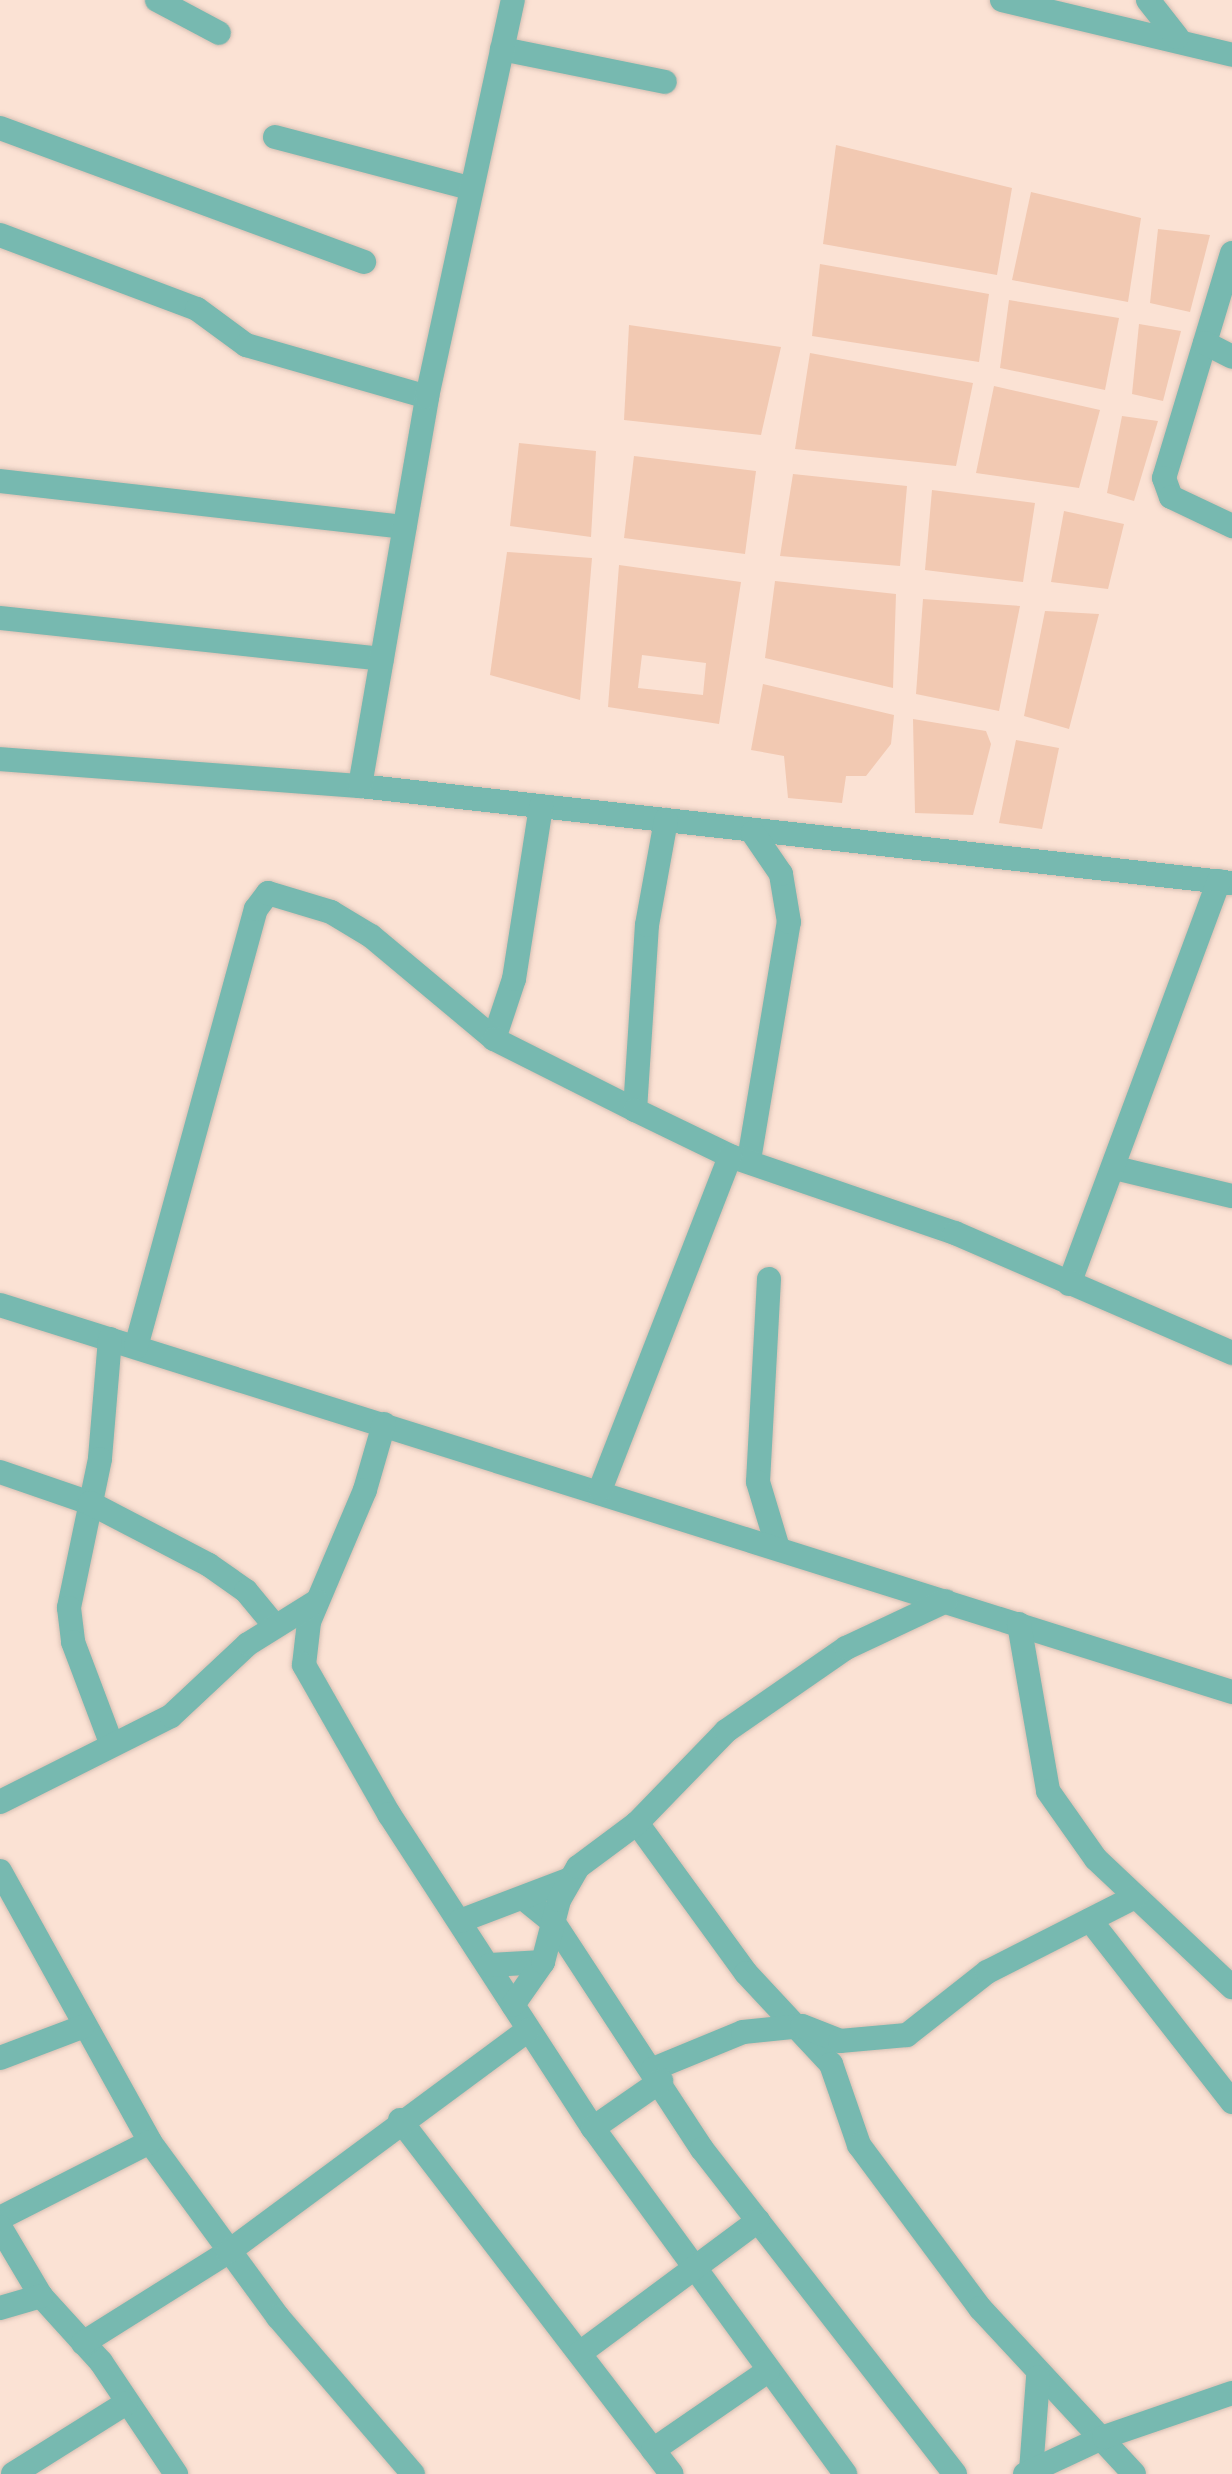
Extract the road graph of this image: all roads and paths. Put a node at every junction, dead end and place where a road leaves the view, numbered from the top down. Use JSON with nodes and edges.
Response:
{"nodes":[{"id":1,"x":157,"y":0,"type":"edge"},
{"id":2,"x":513,"y":0,"type":"edge"},
{"id":3,"x":1002,"y":0,"type":"edge"},
{"id":4,"x":1148,"y":0,"type":"edge"},
{"id":5,"x":219,"y":33,"type":"dead end"},
{"id":6,"x":1177,"y":37,"type":"junction"},
{"id":7,"x":502,"y":49,"type":"junction"},
{"id":8,"x":1232,"y":55,"type":"edge"},
{"id":9,"x":665,"y":82,"type":"dead end"},
{"id":10,"x":0,"y":128,"type":"edge"},
{"id":11,"x":275,"y":137,"type":"dead end"},
{"id":12,"x":470,"y":188,"type":"junction"},
{"id":13,"x":0,"y":235,"type":"edge"},
{"id":14,"x":1232,"y":253,"type":"edge"},
{"id":15,"x":364,"y":262,"type":"dead end"},
{"id":16,"x":1205,"y":343,"type":"junction"},
{"id":17,"x":1232,"y":357,"type":"edge"},
{"id":18,"x":427,"y":397,"type":"junction"},
{"id":19,"x":0,"y":481,"type":"edge"},
{"id":20,"x":1232,"y":526,"type":"edge"},
{"id":21,"x":404,"y":527,"type":"junction"},
{"id":22,"x":0,"y":618,"type":"edge"},
{"id":23,"x":382,"y":659,"type":"junction"},
{"id":24,"x":0,"y":759,"type":"edge"},
{"id":25,"x":360,"y":786,"type":"junction"},
{"id":26,"x":541,"y":806,"type":"junction"},
{"id":27,"x":666,"y":820,"type":"junction"},
{"id":28,"x":753,"y":833,"type":"junction"},
{"id":29,"x":1226,"y":882,"type":"edge"},
{"id":30,"x":494,"y":1039,"type":"junction"},
{"id":31,"x":635,"y":1110,"type":"junction"},
{"id":32,"x":740,"y":1158,"type":"junction"},
{"id":33,"x":1115,"y":1168,"type":"junction"},
{"id":34,"x":1232,"y":1196,"type":"edge"},
{"id":35,"x":769,"y":1279,"type":"dead end"},
{"id":36,"x":1069,"y":1284,"type":"junction"},
{"id":37,"x":0,"y":1305,"type":"edge"},
{"id":38,"x":110,"y":1339,"type":"junction"},
{"id":39,"x":136,"y":1347,"type":"junction"},
{"id":40,"x":1221,"y":1349,"type":"edge"},
{"id":41,"x":1232,"y":1368,"type":"edge"},
{"id":42,"x":384,"y":1424,"type":"junction"},
{"id":43,"x":0,"y":1472,"type":"edge"},
{"id":44,"x":600,"y":1490,"type":"junction"},
{"id":45,"x":90,"y":1503,"type":"junction"},
{"id":46,"x":777,"y":1545,"type":"junction"},
{"id":47,"x":878,"y":1577,"type":"junction"},
{"id":48,"x":317,"y":1601,"type":"junction"},
{"id":49,"x":946,"y":1601,"type":"junction"},
{"id":50,"x":889,"y":1623,"type":"junction"},
{"id":51,"x":1019,"y":1624,"type":"junction"},
{"id":52,"x":275,"y":1626,"type":"junction"},
{"id":53,"x":1232,"y":1692,"type":"edge"},
{"id":54,"x":110,"y":1740,"type":"junction"},
{"id":55,"x":0,"y":1802,"type":"edge"},
{"id":56,"x":637,"y":1823,"type":"junction"},
{"id":57,"x":0,"y":1871,"type":"edge"},
{"id":58,"x":568,"y":1880,"type":"junction"},
{"id":59,"x":1135,"y":1897,"type":"junction"},
{"id":60,"x":523,"y":1898,"type":"junction"},
{"id":61,"x":1090,"y":1920,"type":"junction"},
{"id":62,"x":460,"y":1921,"type":"junction"},
{"id":63,"x":554,"y":1923,"type":"junction"},
{"id":64,"x":543,"y":1962,"type":"junction"},
{"id":65,"x":490,"y":1965,"type":"junction"},
{"id":66,"x":1232,"y":1987,"type":"edge"},
{"id":67,"x":513,"y":2005,"type":"junction"},
{"id":68,"x":802,"y":2026,"type":"junction"},
{"id":69,"x":82,"y":2027,"type":"junction"},
{"id":70,"x":528,"y":2030,"type":"junction"},
{"id":71,"x":0,"y":2058,"type":"edge"},
{"id":72,"x":657,"y":2075,"type":"junction"},
{"id":73,"x":1232,"y":2102,"type":"edge"},
{"id":74,"x":400,"y":2120,"type":"junction"},
{"id":75,"x":593,"y":2128,"type":"junction"},
{"id":76,"x":150,"y":2142,"type":"junction"},
{"id":77,"x":0,"y":2218,"type":"edge"},
{"id":78,"x":758,"y":2221,"type":"junction"},
{"id":79,"x":0,"y":2227,"type":"edge"},
{"id":80,"x":228,"y":2252,"type":"junction"},
{"id":81,"x":695,"y":2268,"type":"junction"},
{"id":82,"x":41,"y":2296,"type":"junction"},
{"id":83,"x":0,"y":2308,"type":"edge"},
{"id":84,"x":83,"y":2343,"type":"junction"},
{"id":85,"x":580,"y":2353,"type":"junction"},
{"id":86,"x":768,"y":2371,"type":"junction"},
{"id":87,"x":1038,"y":2377,"type":"junction"},
{"id":88,"x":1232,"y":2393,"type":"edge"},
{"id":89,"x":126,"y":2403,"type":"junction"},
{"id":90,"x":1104,"y":2437,"type":"junction"},
{"id":91,"x":653,"y":2450,"type":"junction"},
{"id":92,"x":1028,"y":2472,"type":"edge"},
{"id":93,"x":13,"y":2474,"type":"edge"},
{"id":94,"x":176,"y":2474,"type":"edge"},
{"id":95,"x":413,"y":2474,"type":"edge"},
{"id":96,"x":672,"y":2474,"type":"edge"},
{"id":97,"x":845,"y":2474,"type":"edge"},
{"id":98,"x":955,"y":2474,"type":"edge"},
{"id":99,"x":1134,"y":2474,"type":"edge"}],
"edges":[{"from":1,"to":5,"type":"street"},
{"from":2,"to":7,"type":"street"},
{"from":3,"to":6,"type":"street"},
{"from":4,"to":6,"type":"street"},
{"from":6,"to":8,"type":"street"},
{"from":7,"to":9,"type":"street"},
{"from":7,"to":12,"type":"street"},
{"from":10,"to":15,"type":"street"},
{"from":11,"to":12,"type":"street"},
{"from":12,"to":18,"type":"street"},
{"from":13,"to":18,"type":"street"},
{"from":14,"to":16,"type":"street"},
{"from":16,"to":17,"type":"street"},
{"from":16,"to":20,"type":"street"},
{"from":18,"to":21,"type":"street"},
{"from":19,"to":21,"type":"street"},
{"from":21,"to":23,"type":"street"},
{"from":22,"to":23,"type":"street"},
{"from":23,"to":25,"type":"street"},
{"from":24,"to":25,"type":"street"},
{"from":25,"to":26,"type":"street"},
{"from":26,"to":27,"type":"street"},
{"from":26,"to":30,"type":"street"},
{"from":27,"to":28,"type":"street"},
{"from":27,"to":31,"type":"street"},
{"from":28,"to":29,"type":"street"},
{"from":28,"to":32,"type":"street"},
{"from":29,"to":33,"type":"street"},
{"from":30,"to":31,"type":"street"},
{"from":30,"to":39,"type":"street"},
{"from":31,"to":32,"type":"street"},
{"from":32,"to":36,"type":"street"},
{"from":32,"to":44,"type":"street"},
{"from":33,"to":34,"type":"street"},
{"from":33,"to":36,"type":"street"},
{"from":35,"to":46,"type":"street"},
{"from":36,"to":40,"type":"street"},
{"from":37,"to":38,"type":"street"},
{"from":38,"to":39,"type":"street"},
{"from":38,"to":45,"type":"street"},
{"from":39,"to":42,"type":"street"},
{"from":40,"to":41,"type":"street"},
{"from":42,"to":44,"type":"street"},
{"from":42,"to":48,"type":"street"},
{"from":43,"to":45,"type":"street"},
{"from":44,"to":46,"type":"street"},
{"from":45,"to":52,"type":"street"},
{"from":45,"to":54,"type":"street"},
{"from":46,"to":47,"type":"street"},
{"from":47,"to":49,"type":"street"},
{"from":47,"to":50,"type":"street"},
{"from":48,"to":52,"type":"street"},
{"from":48,"to":62,"type":"street"},
{"from":49,"to":50,"type":"street"},
{"from":49,"to":51,"type":"street"},
{"from":50,"to":56,"type":"street"},
{"from":51,"to":53,"type":"street"},
{"from":51,"to":59,"type":"street"},
{"from":52,"to":54,"type":"street"},
{"from":54,"to":55,"type":"street"},
{"from":56,"to":58,"type":"street"},
{"from":56,"to":68,"type":"street"},
{"from":57,"to":69,"type":"street"},
{"from":58,"to":60,"type":"street"},
{"from":58,"to":63,"type":"street"},
{"from":59,"to":61,"type":"street"},
{"from":59,"to":66,"type":"street"},
{"from":60,"to":62,"type":"street"},
{"from":60,"to":63,"type":"street"},
{"from":61,"to":68,"type":"street"},
{"from":61,"to":73,"type":"street"},
{"from":62,"to":65,"type":"street"},
{"from":63,"to":64,"type":"street"},
{"from":63,"to":72,"type":"street"},
{"from":64,"to":65,"type":"street"},
{"from":64,"to":67,"type":"street"},
{"from":65,"to":67,"type":"street"},
{"from":67,"to":70,"type":"street"},
{"from":68,"to":72,"type":"street"},
{"from":68,"to":87,"type":"street"},
{"from":69,"to":71,"type":"street"},
{"from":69,"to":76,"type":"street"},
{"from":70,"to":74,"type":"street"},
{"from":70,"to":75,"type":"street"},
{"from":72,"to":75,"type":"street"},
{"from":72,"to":78,"type":"street"},
{"from":74,"to":80,"type":"street"},
{"from":74,"to":85,"type":"street"},
{"from":75,"to":81,"type":"street"},
{"from":76,"to":77,"type":"street"},
{"from":76,"to":80,"type":"street"},
{"from":78,"to":81,"type":"street"},
{"from":78,"to":98,"type":"street"},
{"from":79,"to":82,"type":"street"},
{"from":80,"to":84,"type":"street"},
{"from":80,"to":95,"type":"street"},
{"from":81,"to":85,"type":"street"},
{"from":81,"to":86,"type":"street"},
{"from":82,"to":83,"type":"street"},
{"from":82,"to":84,"type":"street"},
{"from":84,"to":89,"type":"street"},
{"from":85,"to":91,"type":"street"},
{"from":86,"to":91,"type":"street"},
{"from":86,"to":97,"type":"street"},
{"from":87,"to":90,"type":"street"},
{"from":87,"to":92,"type":"street"},
{"from":88,"to":90,"type":"street"},
{"from":89,"to":93,"type":"street"},
{"from":89,"to":94,"type":"street"},
{"from":90,"to":92,"type":"street"},
{"from":90,"to":99,"type":"street"},
{"from":91,"to":96,"type":"street"}]}
